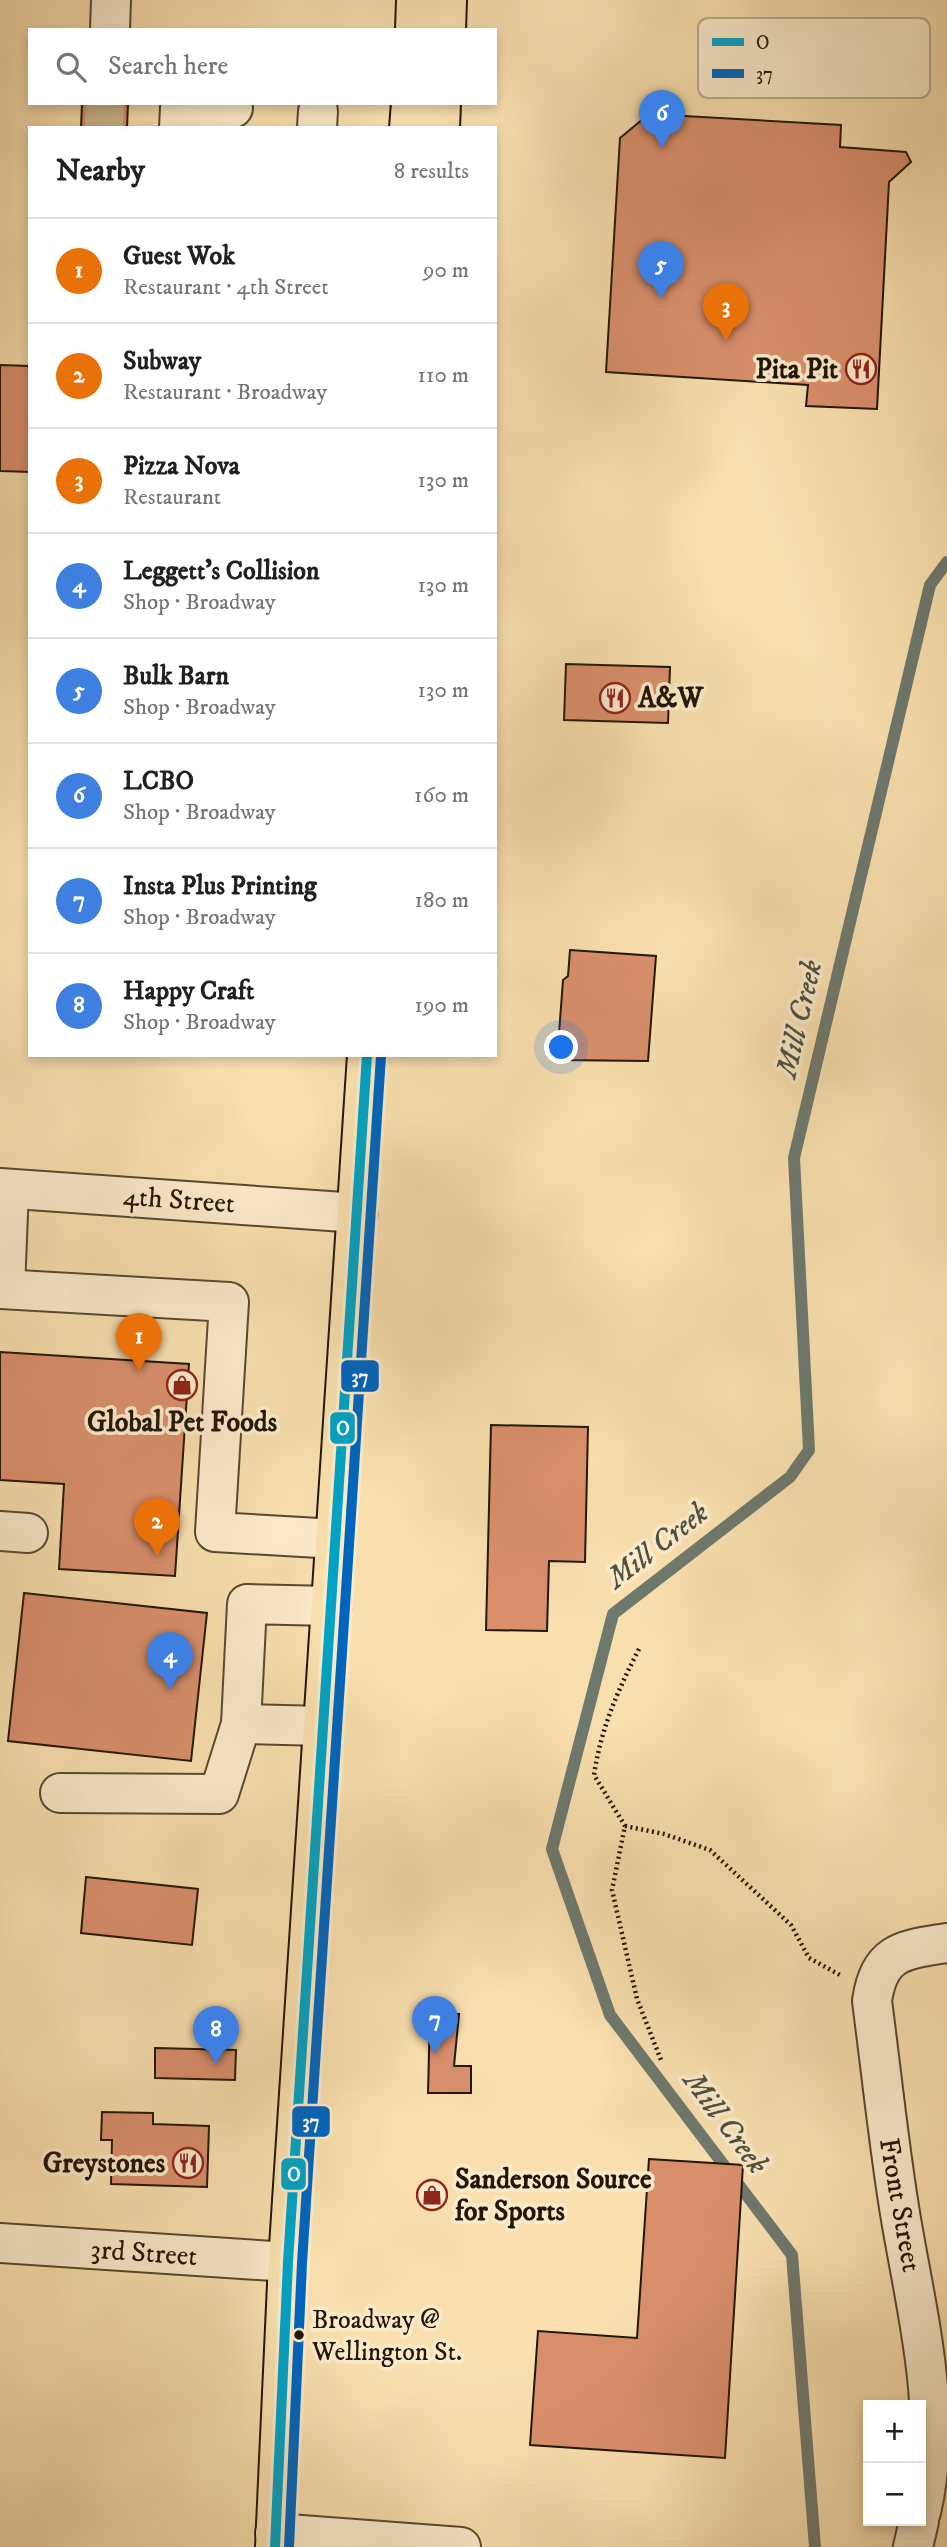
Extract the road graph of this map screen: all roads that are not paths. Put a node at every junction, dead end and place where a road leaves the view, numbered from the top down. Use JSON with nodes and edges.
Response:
{"nodes":[{"id":1,"x":111,"y":0,"type":"edge"},
{"id":2,"x":416,"y":0,"type":"edge"},
{"id":3,"x":447,"y":0,"type":"edge"},
{"id":4,"x":110,"y":28,"type":"edge"},
{"id":5,"x":415,"y":28,"type":"edge"},
{"id":6,"x":446,"y":28,"type":"edge"},
{"id":7,"x":411,"y":105,"type":"edge"},
{"id":8,"x":441,"y":105,"type":"edge"},
{"id":9,"x":233,"y":108,"type":"dead end"},
{"id":10,"x":180,"y":113,"type":"edge"},
{"id":11,"x":409,"y":126,"type":"edge"},
{"id":12,"x":439,"y":126,"type":"edge"},
{"id":13,"x":368,"y":1057,"type":"edge"},
{"id":14,"x":5,"y":1188,"type":"edge"},
{"id":15,"x":358,"y":1213,"type":"junction"},
{"id":16,"x":2,"y":1289,"type":"edge"},
{"id":17,"x":336,"y":1539,"type":"junction"},
{"id":18,"x":332,"y":1606,"type":"junction"},
{"id":19,"x":241,"y":1724,"type":"junction"},
{"id":20,"x":324,"y":1726,"type":"junction"},
{"id":21,"x":60,"y":1793,"type":"dead end"},
{"id":22,"x":947,"y":1943,"type":"edge"},
{"id":23,"x":0,"y":2244,"type":"edge"},
{"id":24,"x":288,"y":2262,"type":"junction"},
{"id":25,"x":926,"y":2492,"type":"edge"},
{"id":26,"x":918,"y":2526,"type":"edge"},
{"id":27,"x":275,"y":2540,"type":"edge"},
{"id":28,"x":461,"y":2547,"type":"edge"},
{"id":29,"x":913,"y":2547,"type":"edge"}],
"edges":[{"from":1,"to":4,"type":"street"},
{"from":2,"to":5,"type":"main road"},
{"from":3,"to":6,"type":"main road"},
{"from":7,"to":11,"type":"main road"},
{"from":8,"to":12,"type":"main road"},
{"from":9,"to":10,"type":"street"},
{"from":13,"to":15,"type":"main road"},
{"from":14,"to":15,"type":"street","name":"4th Street"},
{"from":14,"to":16,"type":"street"},
{"from":15,"to":17,"type":"main road"},
{"from":16,"to":17,"type":"street"},
{"from":17,"to":18,"type":"main road"},
{"from":18,"to":19,"type":"street"},
{"from":18,"to":20,"type":"main road"},
{"from":19,"to":20,"type":"street"},
{"from":19,"to":21,"type":"street"},
{"from":20,"to":24,"type":"main road"},
{"from":22,"to":25,"type":"street","name":"Front Street"},
{"from":23,"to":24,"type":"street","name":"3rd Street"},
{"from":24,"to":27,"type":"main road"},
{"from":26,"to":29,"type":"street"},
{"from":27,"to":28,"type":"street"}]}
